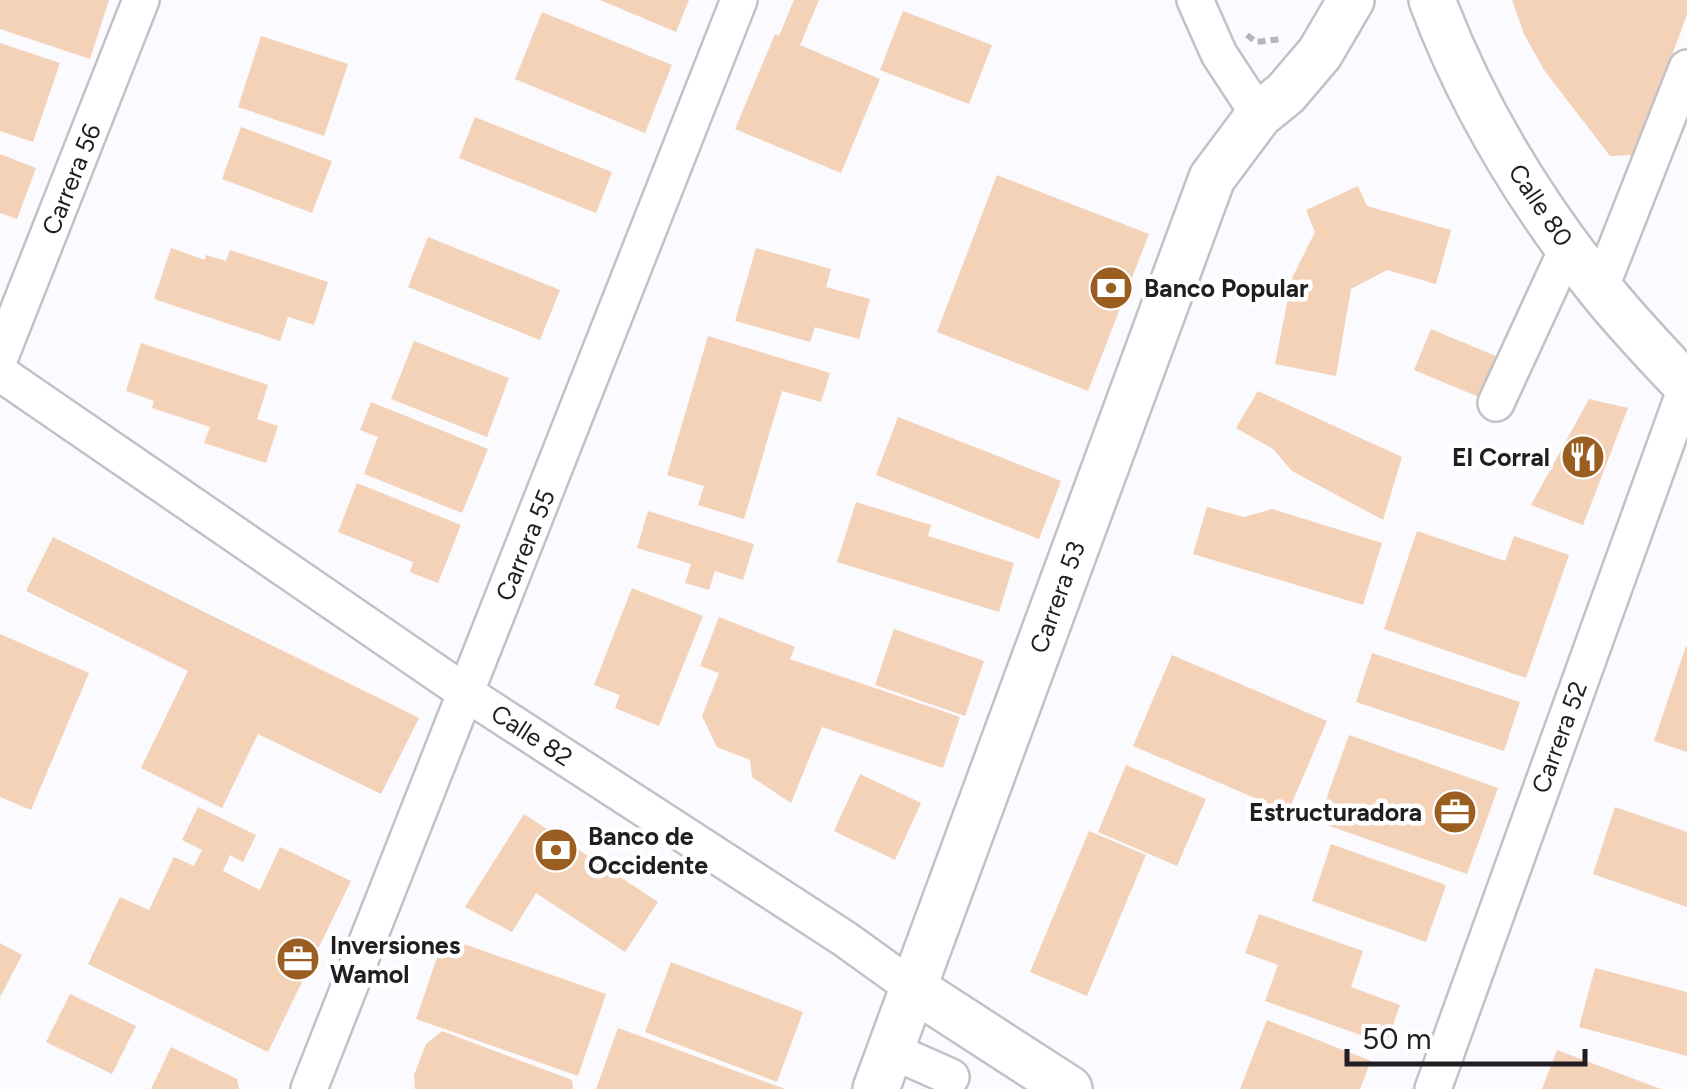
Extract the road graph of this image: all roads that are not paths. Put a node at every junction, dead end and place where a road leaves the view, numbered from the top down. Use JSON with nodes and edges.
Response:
{"nodes":[{"id":1,"x":142,"y":0,"type":"edge"},
{"id":2,"x":739,"y":0,"type":"edge"},
{"id":3,"x":1194,"y":0,"type":"edge"},
{"id":4,"x":1351,"y":0,"type":"edge"},
{"id":5,"x":1432,"y":0,"type":"edge"},
{"id":6,"x":1687,"y":68,"type":"edge"},
{"id":7,"x":1258,"y":115,"type":"junction"},
{"id":8,"x":1568,"y":247,"type":"junction"},
{"id":9,"x":1600,"y":289,"type":"junction"},
{"id":10,"x":0,"y":357,"type":"edge"},
{"id":11,"x":0,"y":373,"type":"edge"},
{"id":12,"x":1687,"y":386,"type":"edge"},
{"id":13,"x":1496,"y":403,"type":"dead end"},
{"id":14,"x":466,"y":693,"type":"junction"},
{"id":15,"x":912,"y":988,"type":"junction"},
{"id":16,"x":883,"y":1069,"type":"edge"},
{"id":17,"x":959,"y":1085,"type":"edge"},
{"id":18,"x":1056,"y":1087,"type":"edge"},
{"id":19,"x":309,"y":1089,"type":"edge"},
{"id":20,"x":1432,"y":1089,"type":"edge"}],
"edges":[{"from":1,"to":10,"type":"street","name":"Carrera 56"},
{"from":2,"to":14,"type":"street","name":"Carrera 55"},
{"from":3,"to":7,"type":"street"},
{"from":4,"to":7,"type":"main road","name":"Carrera 53"},
{"from":5,"to":8,"type":"main road","name":"Calle 80"},
{"from":6,"to":9,"type":"street"},
{"from":7,"to":15,"type":"main road","name":"Carrera 53"},
{"from":8,"to":9,"type":"main road","name":"Calle 80"},
{"from":8,"to":13,"type":"street"},
{"from":9,"to":12,"type":"main road","name":"Calle 80"},
{"from":11,"to":14,"type":"street","name":"Calle 82"},
{"from":12,"to":20,"type":"street","name":"Carrera 52"},
{"from":14,"to":15,"type":"street","name":"Calle 82"},
{"from":14,"to":19,"type":"street","name":"Carrera 55"},
{"from":15,"to":16,"type":"main road","name":"Carrera 53"},
{"from":15,"to":18,"type":"main road","name":"Calle 82"},
{"from":16,"to":17,"type":"street"}]}
